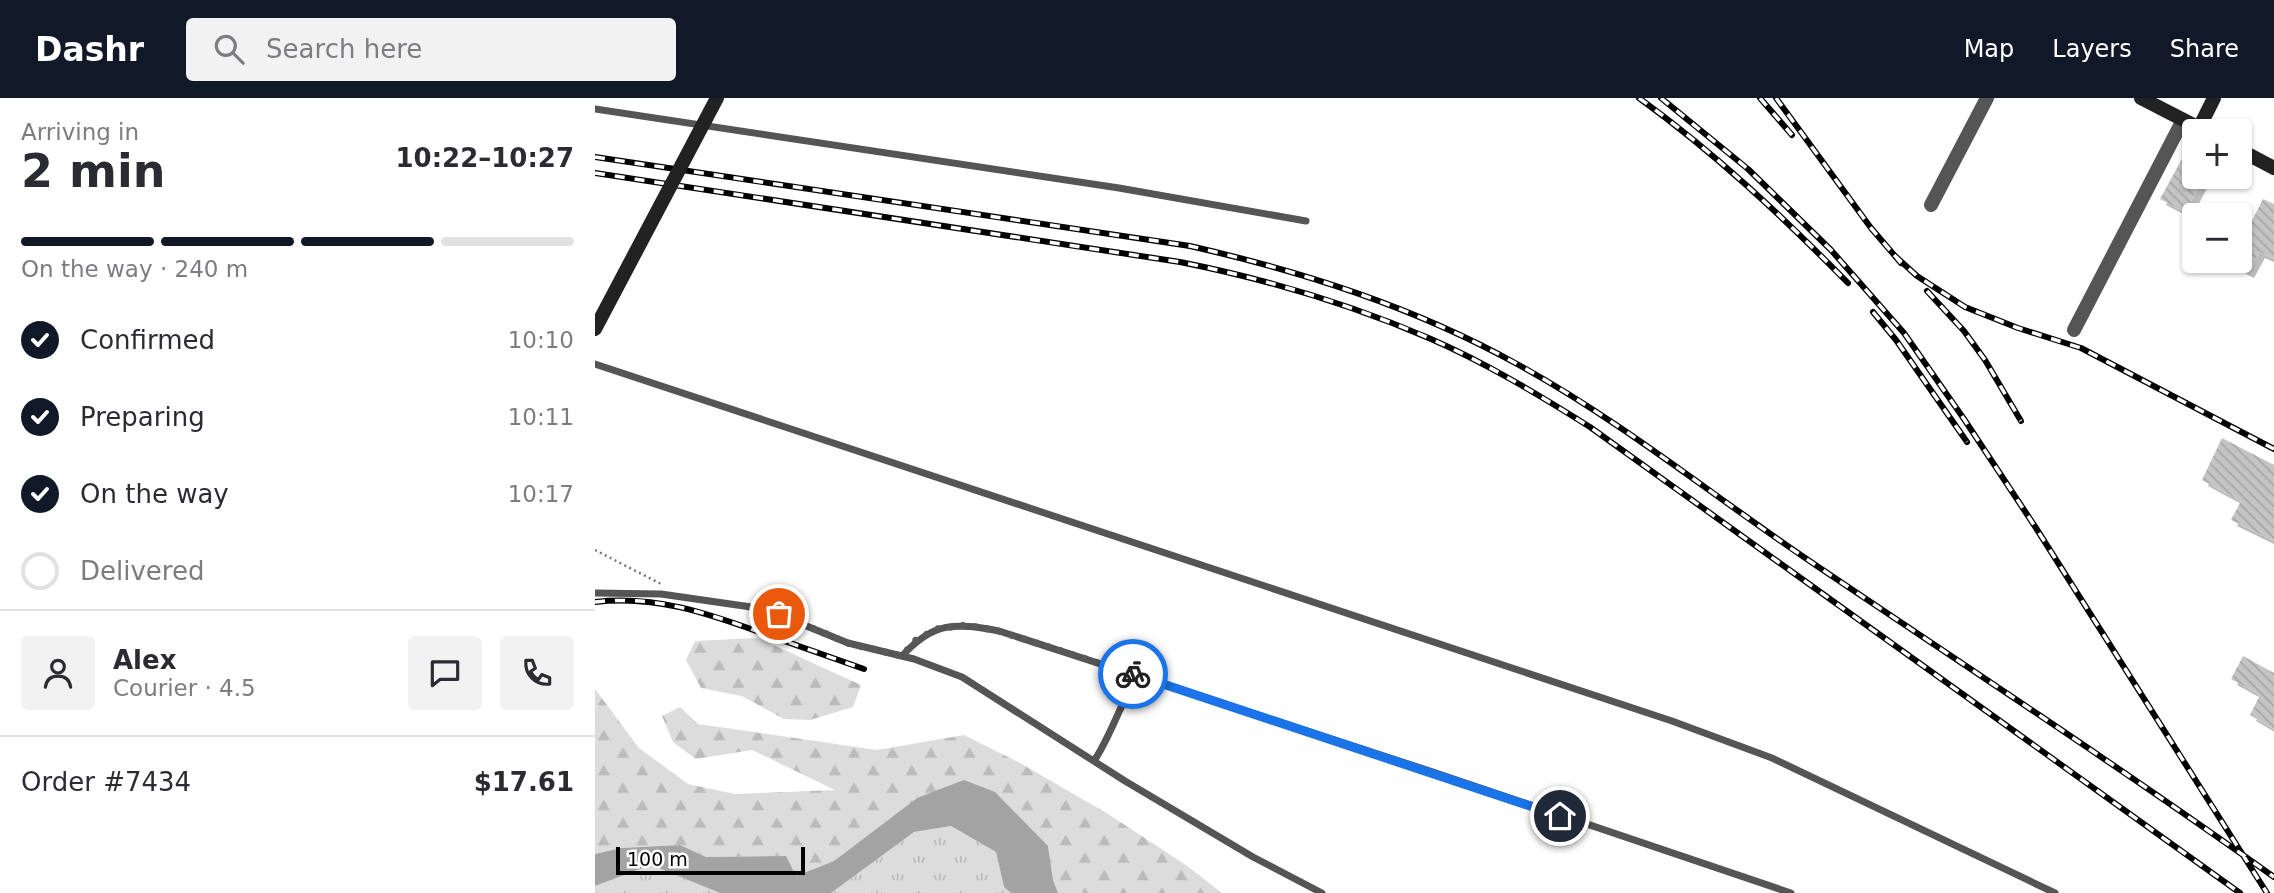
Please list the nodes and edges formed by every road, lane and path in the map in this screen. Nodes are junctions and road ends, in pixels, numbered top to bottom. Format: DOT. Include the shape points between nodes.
graph roads {
  1 [pos="717,98"];
  2 [pos="1987,98"];
  3 [pos="2141,98"];
  4 [pos="2214,98"];
  5 [pos="595,109"];
  6 [pos="2182,119"];
  7 [pos="2206,119"];
  8 [pos="2182,122"];
  9 [pos="2252,156"];
  10 [pos="2274,168"];
  11 [pos="1931,205"];
  12 [pos="1306,221"];
  13 [pos="595,329"];
  14 [pos="2074,330"];
  15 [pos="595,364"];
  16 [pos="595,550"];
  17 [pos="663,585"];
  18 [pos="595,593"];
  19 [pos="902,656"];
  20 [pos="1138,676"];
  21 [pos="1094,761"];
  22 [pos="1775,891"];
  23 [pos="1322,893"];
  24 [pos="1791,893"];
  25 [pos="2055,893"];
  1 -- 13 [label="main road, bridge"];
  2 -- 11 [label="street"];
  3 -- 6 [label="main road"];
  4 -- 7 [label="main road"];
  5 -- 12 [label="lane"];
  8 -- 14 [label="street"];
  9 -- 10 [label="main road"];
  15 -- 25 [label="lane" via="1672,721 1772,758"];
  16 -- 17 [label="path"];
  18 -- 19 [label="lane" via="661,594 765,609 848,643"];
  19 -- 20 [label="lane" via="916,640 937,629 966,625 999,631"];
  19 -- 21 [label="lane" via="962,677"];
  20 -- 21 [label="lane"];
  20 -- 22 [label="lane"];
  21 -- 23 [label="lane"];
  22 -- 24 [label="lane"];
}
